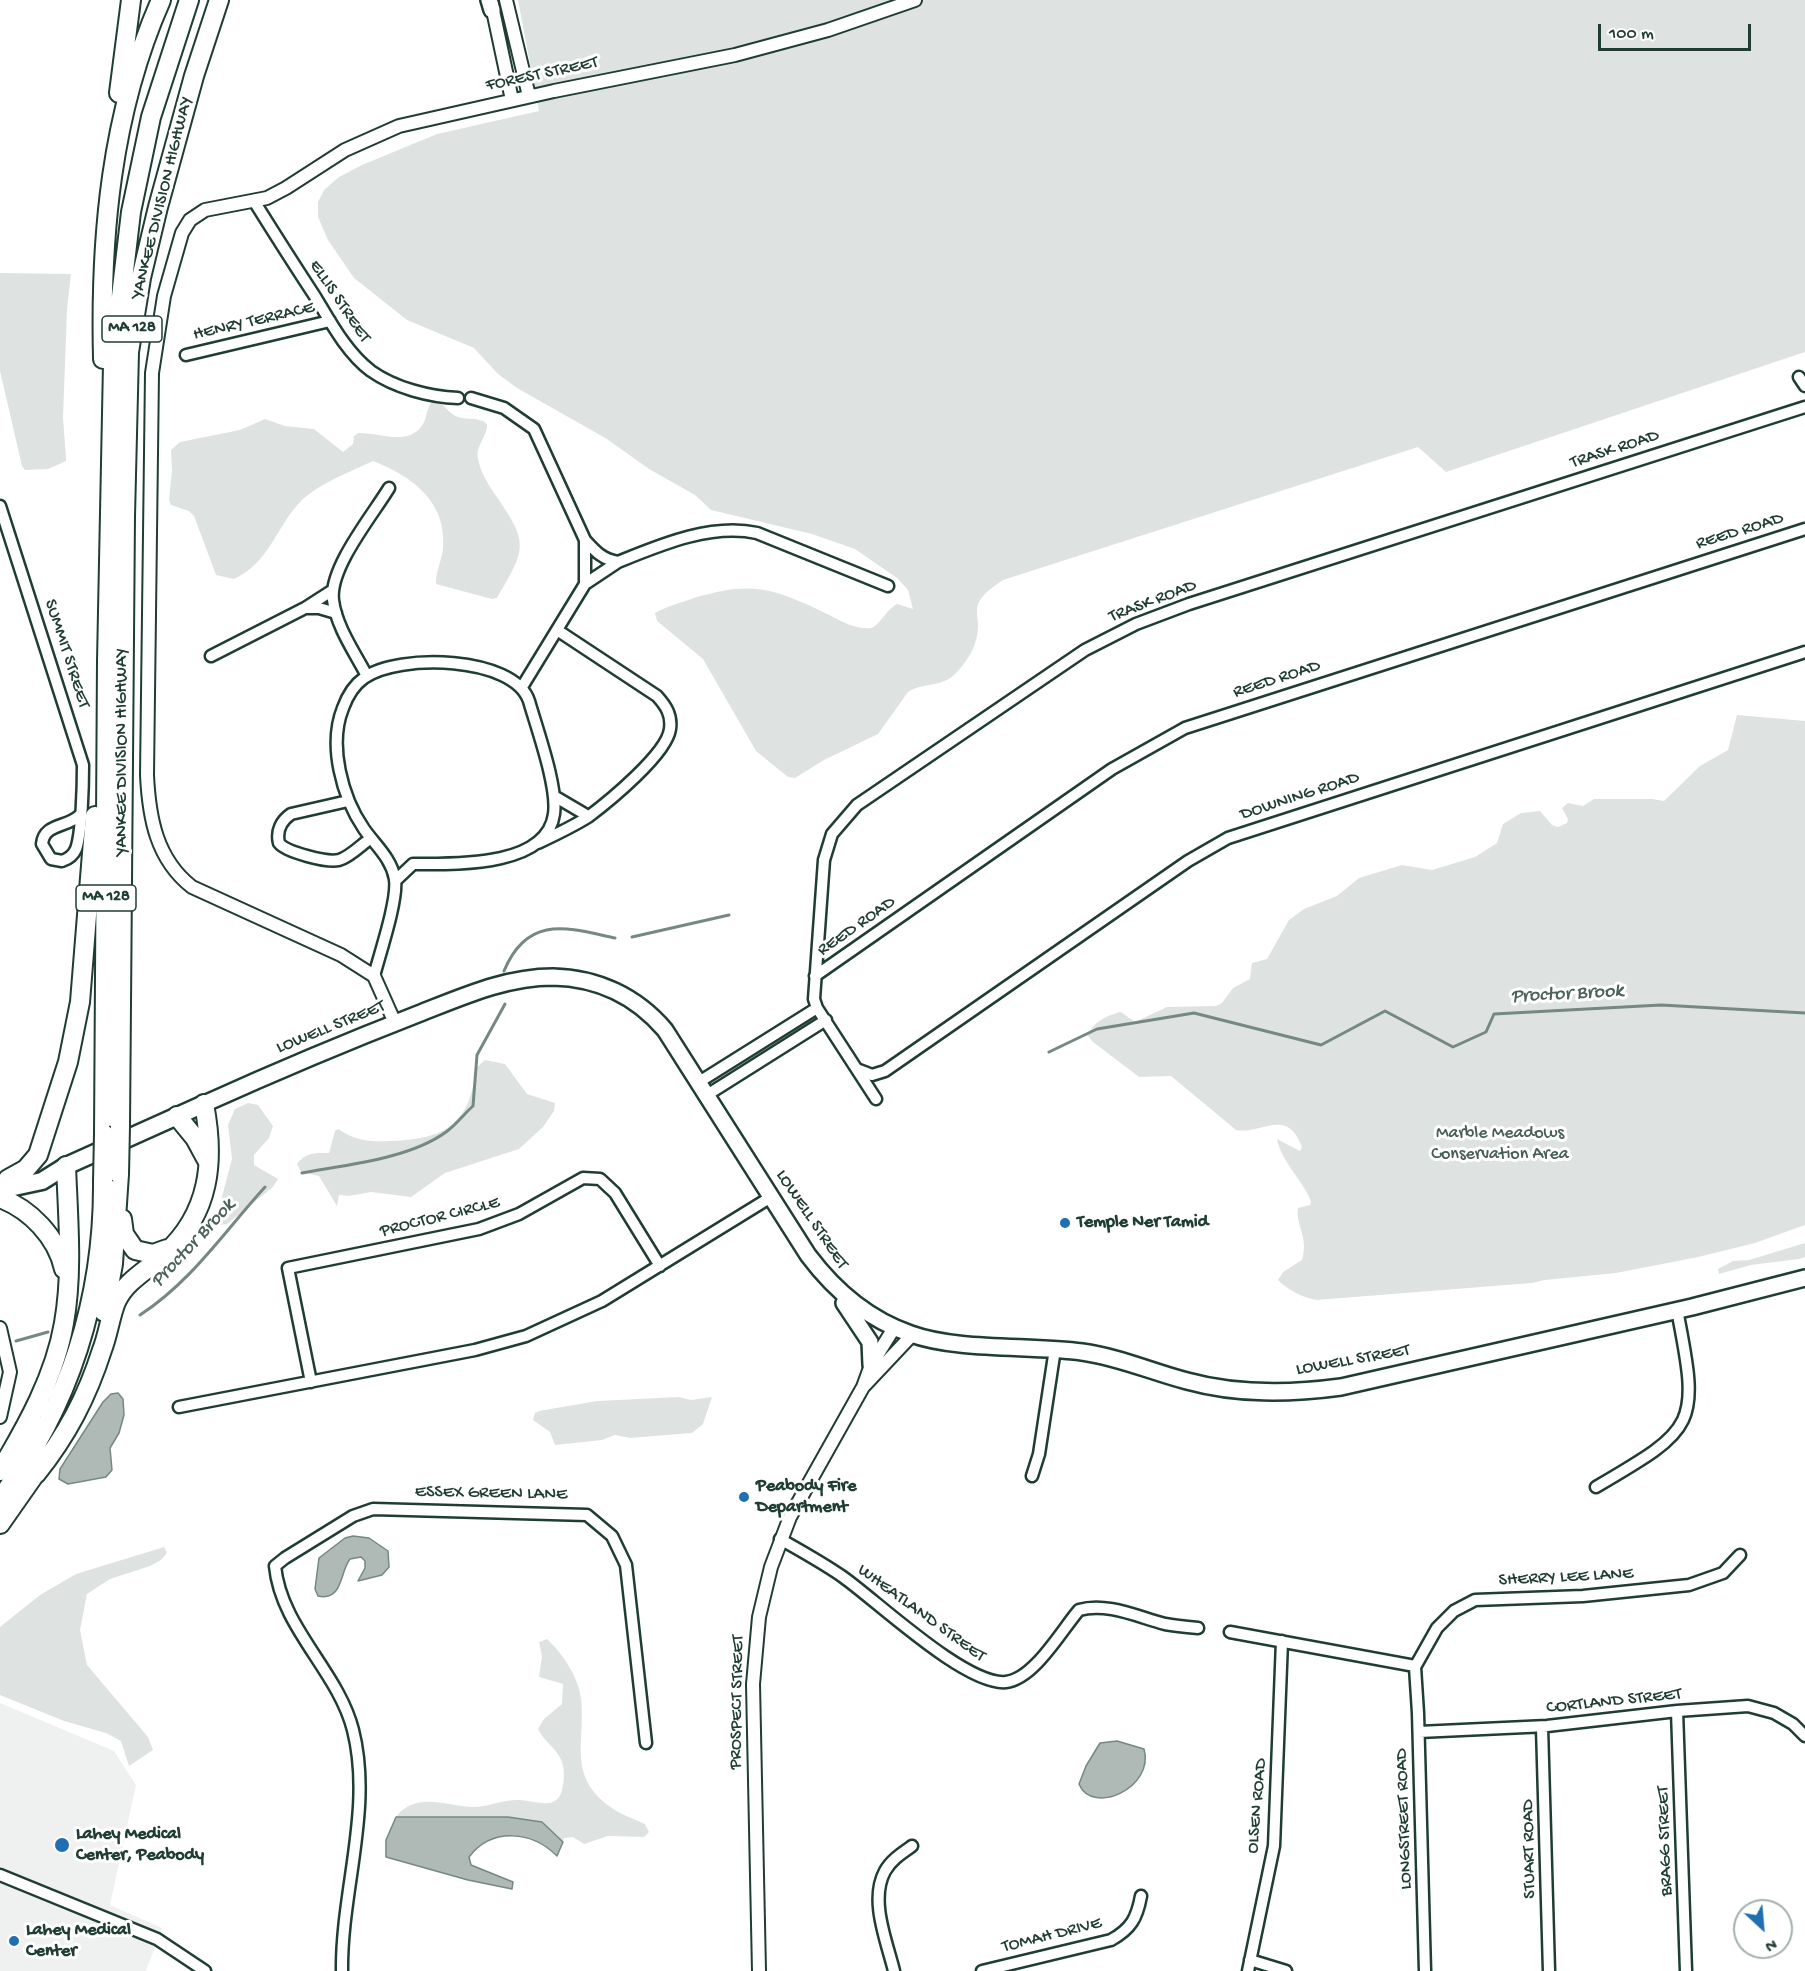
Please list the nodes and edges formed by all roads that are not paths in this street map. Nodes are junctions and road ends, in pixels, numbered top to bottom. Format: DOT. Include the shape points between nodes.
graph roads {
  1 [pos="131,0"];
  2 [pos="161,0"];
  3 [pos="189,0"];
  4 [pos="219,0"];
  5 [pos="506,0"];
  6 [pos="915,0"];
  7 [pos="491,3"];
  8 [pos="529,96"];
  9 [pos="512,100"];
  10 [pos="116,149"];
  11 [pos="254,201"];
  12 [pos="190,219"];
  13 [pos="330,321"];
  14 [pos="186,356"];
  15 [pos="458,398"];
  16 [pos="471,398"];
  17 [pos="1805,407"];
  18 [pos="389,488"];
  19 [pos="109,498"];
  20 [pos="0,506"];
  21 [pos="1805,529"];
  22 [pos="585,540"];
  23 [pos="618,562"];
  24 [pos="585,584"];
  25 [pos="888,586"];
  26 [pos="333,590"];
  27 [pos="305,608"];
  28 [pos="336,613"];
  29 [pos="557,630"];
  30 [pos="1805,652"];
  31 [pos="211,656"];
  32 [pos="107,662"];
  33 [pos="367,676"];
  34 [pos="522,687"];
  35 [pos="554,796"];
  36 [pos="348,801"];
  37 [pos="80,815"];
  38 [pos="588,816"];
  39 [pos="371,838"];
  40 [pos="530,846"];
  41 [pos="385,855"];
  42 [pos="413,864"];
  43 [pos="395,881"];
  44 [pos="375,976"];
  45 [pos="815,976"];
  46 [pos="817,1008"];
  47 [pos="826,1020"];
  48 [pos="395,1023"];
  49 [pos="859,1070"];
  50 [pos="703,1089"];
  51 [pos="876,1099"];
  52 [pos="204,1104"];
  53 [pos="177,1116"];
  54 [pos="112,1130"];
  55 [pos="208,1162"];
  56 [pos="66,1166"];
  57 [pos="111,1177"];
  58 [pos="3,1183"];
  59 [pos="0,1197"];
  60 [pos="771,1197"];
  61 [pos="172,1247"];
  62 [pos="660,1266"];
  63 [pos="1805,1278"];
  64 [pos="68,1285"];
  65 [pos="835,1288"];
  66 [pos="1677,1310"];
  67 [pos="0,1328"];
  68 [pos="894,1328"];
  69 [pos="912,1335"];
  70 [pos="1055,1349"];
  71 [pos="870,1365"];
  72 [pos="311,1382"];
  73 [pos="863,1387"];
  74 [pos="179,1407"];
  75 [pos="0,1417"];
  76 [pos="0,1471"];
  77 [pos="36,1474"];
  78 [pos="1032,1476"];
  79 [pos="1596,1487"];
  80 [pos="0,1499"];
  81 [pos="0,1524"];
  82 [pos="780,1539"];
  83 [pos="1740,1555"];
  84 [pos="1198,1628"];
  85 [pos="1230,1632"];
  86 [pos="1282,1641"];
  87 [pos="1415,1666"];
  88 [pos="1677,1711"];
  89 [pos="1542,1727"];
  90 [pos="1419,1732"];
  91 [pos="1805,1736"];
  92 [pos="646,1743"];
  93 [pos="912,1846"];
  94 [pos="0,1875"];
  95 [pos="1142,1896"];
  96 [pos="1249,1966"];
  97 [pos="205,1971"];
  98 [pos="342,1971"];
  99 [pos="759,1971"];
  100 [pos="894,1971"];
  101 [pos="982,1971"];
  102 [pos="1286,1971"];
  103 [pos="1425,1971"];
  104 [pos="1549,1971"];
  105 [pos="1686,1971"];
  1 -- 10 [label="highway"];
  2 -- 10 [label="highway" via="138,61"];
  3 -- 19 [label="highway, YANKEE DIVISION HIGHWAY / MA 128" via="152,117 131,212 114,355"];
  4 -- 54 [label="highway, YANKEE DIVISION HIGHWAY / MA 128" via="194,76 153,230 129,352"];
  5 -- 8 [label="street"];
  6 -- 8 [label="street, FOREST STREET" via="752,51"];
  7 -- 9 [label="street"];
  8 -- 9 [label="street, FOREST STREET"];
  9 -- 11 [label="street, FOREST STREET" via="384,131 345,150 286,188"];
  10 -- 19 [label="highway" via="106,227 103,332"];
  11 -- 12 [label="street, FOREST STREET" via="205,210"];
  11 -- 13 [label="street, ELLIS STREET"];
  12 -- 44 [label="street, YANKEE DIVISION HIGHWAY" via="182,233 164,296 152,373 147,775 150,812 160,846 175,871 192,887 341,955"];
  13 -- 14 [label="street, HENRY TERRACE"];
  13 -- 15 [label="street, ELLIS STREET" via="355,355 381,377 417,391"];
  16 -- 22 [label="street" via="504,408 534,429"];
  17 -- 45 [label="street, TRASK ROAD" via="1171,610 1085,650 847,814 832,834 824,860"];
  18 -- 26 [label="street" via="340,567"];
  19 -- 32 [label="highway, YANKEE DIVISION HIGHWAY / MA 128"];
  20 -- 37 [label="street, SUMMIT STREET" via="81,757"];
  21 -- 45 [label="street, REED ROAD" via="1185,728 1113,770"];
  22 -- 23 [label="street" via="603,558"];
  22 -- 24 [label="street"];
  23 -- 24 [label="street"];
  23 -- 25 [label="street" via="703,534 737,530 757,533"];
  24 -- 29 [label="street"];
  26 -- 27 [label="street"];
  26 -- 28 [label="street"];
  27 -- 28 [label="street"];
  27 -- 31 [label="street"];
  28 -- 33 [label="street"];
  29 -- 34 [label="street"];
  29 -- 38 [label="street" via="648,690 669,711 670,730 662,748"];
  30 -- 49 [label="street, DOWNING ROAD" via="1228,838 1188,861 885,1071 872,1075"];
  32 -- 54 [label="highway, YANKEE DIVISION HIGHWAY / MA 128"];
  32 -- 58 [label="highway" via="74,1037 38,1155 26,1169"];
  33 -- 34 [label="street" via="404,664 452,664 499,673"];
  33 -- 36 [label="street" via="348,697 338,729"];
  34 -- 35 [label="street"];
  35 -- 38 [label="street"];
  35 -- 40 [label="street" via="551,824"];
  36 -- 39 [label="street"];
  36 -- 39 [label="street" via="291,814 278,831 279,843 289,851 331,860 345,857"];
  37 -- 37 [label="street, SUMMIT STREET" via="75,851 67,859 51,859 43,850 45,833"];
  38 -- 40 [label="street"];
  39 -- 41 [label="street"];
  40 -- 42 [label="street" via="489,862"];
  41 -- 42 [label="street"];
  41 -- 43 [label="street"];
  42 -- 43 [label="street"];
  43 -- 44 [label="street"];
  44 -- 48 [label="street"];
  45 -- 46 [label="street, TRASK ROAD"];
  46 -- 47 [label="street"];
  46 -- 50 [label="street"];
  47 -- 49 [label="street"];
  47 -- 50 [label="street"];
  48 -- 50 [label="main road, LOWELL STREET" via="516,981 551,977 588,981 625,995 654,1017"];
  48 -- 52 [label="main road, LOWELL STREET"];
  49 -- 51 [label="street"];
  50 -- 60 [label="main road, LOWELL STREET"];
  52 -- 53 [label="main road, LOWELL STREET"];
  52 -- 55 [label="highway" via="211,1143"];
  53 -- 55 [label="highway"];
  53 -- 56 [label="main road, LOWELL STREET"];
  54 -- 57 [label="highway, YANKEE DIVISION HIGHWAY / MA 128, bridge"];
  55 -- 61 [label="highway" via="198,1208"];
  56 -- 58 [label="main road, LOWELL STREET"];
  56 -- 64 [label="highway"];
  57 -- 61 [label="highway" via="129,1243 143,1253 153,1254"];
  57 -- 77 [label="highway, YANKEE DIVISION HIGHWAY / MA 128" via="113,1264 98,1338 72,1409"];
  57 -- 80 [label="highway, YANKEE DIVISION HIGHWAY / MA 128" via="98,1269 79,1352 50,1420"];
  59 -- 64 [label="highway" via="29,1213 49,1235 61,1257"];
  60 -- 62 [label="street"];
  60 -- 65 [label="main road, LOWELL STREET" via="808,1255"];
  61 -- 77 [label="highway" via="122,1292 84,1400 68,1433"];
  62 -- 72 [label="street" via="586,1310 526,1336 476,1350"];
  62 -- 72 [label="street, PROCTOR CIRCLE" via="615,1193 608,1184 592,1177 575,1181 519,1214 479,1229 288,1268"];
  63 -- 66 [label="main road, LOWELL STREET"];
  64 -- 76 [label="highway" via="64,1325 51,1368"];
  65 -- 68 [label="main road, LOWELL STREET" via="856,1306"];
  65 -- 71 [label="main road" via="866,1333"];
  66 -- 70 [label="main road, LOWELL STREET" via="1366,1382 1294,1393 1228,1390 1101,1355"];
  66 -- 79 [label="street" via="1691,1386 1682,1425 1658,1450"];
  67 -- 75 [label="street" via="10,1372"];
  68 -- 69 [label="main road, LOWELL STREET"];
  68 -- 71 [label="street, PROSPECT STREET"];
  69 -- 70 [label="main road, LOWELL STREET" via="951,1342"];
  69 -- 73 [label="street, PROSPECT STREET"];
  70 -- 78 [label="street"];
  71 -- 73 [label="street, PROSPECT STREET"];
  72 -- 74 [label="street"];
  73 -- 82 [label="street, PROSPECT STREET"];
  77 -- 81 [label="highway, YANKEE DIVISION HIGHWAY / MA 128"];
  82 -- 84 [label="street, WHEATLAND STREET" via="842,1576 916,1635 982,1678 1007,1682 1033,1671 1079,1610 1090,1607"];
  82 -- 99 [label="street, PROSPECT STREET" via="764,1592 754,1660"];
  83 -- 87 [label="street, SHERRY LEE LANE" via="1723,1573 1689,1585 1583,1596 1475,1600 1444,1618"];
  85 -- 86 [label="street"];
  86 -- 87 [label="street"];
  86 -- 96 [label="street, OLSEN ROAD" via="1274,1846"];
  87 -- 90 [label="street, LONGSTREET ROAD"];
  88 -- 89 [label="street, CORTLAND STREET"];
  88 -- 91 [label="street, CORTLAND STREET" via="1748,1706 1774,1713"];
  88 -- 105 [label="street, BRAGG STREET"];
  89 -- 90 [label="street, CORTLAND STREET"];
  89 -- 104 [label="street, STUART ROAD"];
  90 -- 103 [label="street, LONGSTREET ROAD"];
  92 -- 98 [label="street, ESSEX GREEN LANE" via="626,1565 612,1536 587,1515 373,1509 353,1516 275,1566 283,1601 344,1706 353,1731 357,1826 342,1926"];
  93 -- 100 [label="street" via="885,1871 879,1893"];
  94 -- 97 [label="street" via="157,1939"];
  95 -- 101 [label="street, TOMAH DRIVE" via="1129,1929 1111,1940"];
  96 -- 102 [label="street"];
}
